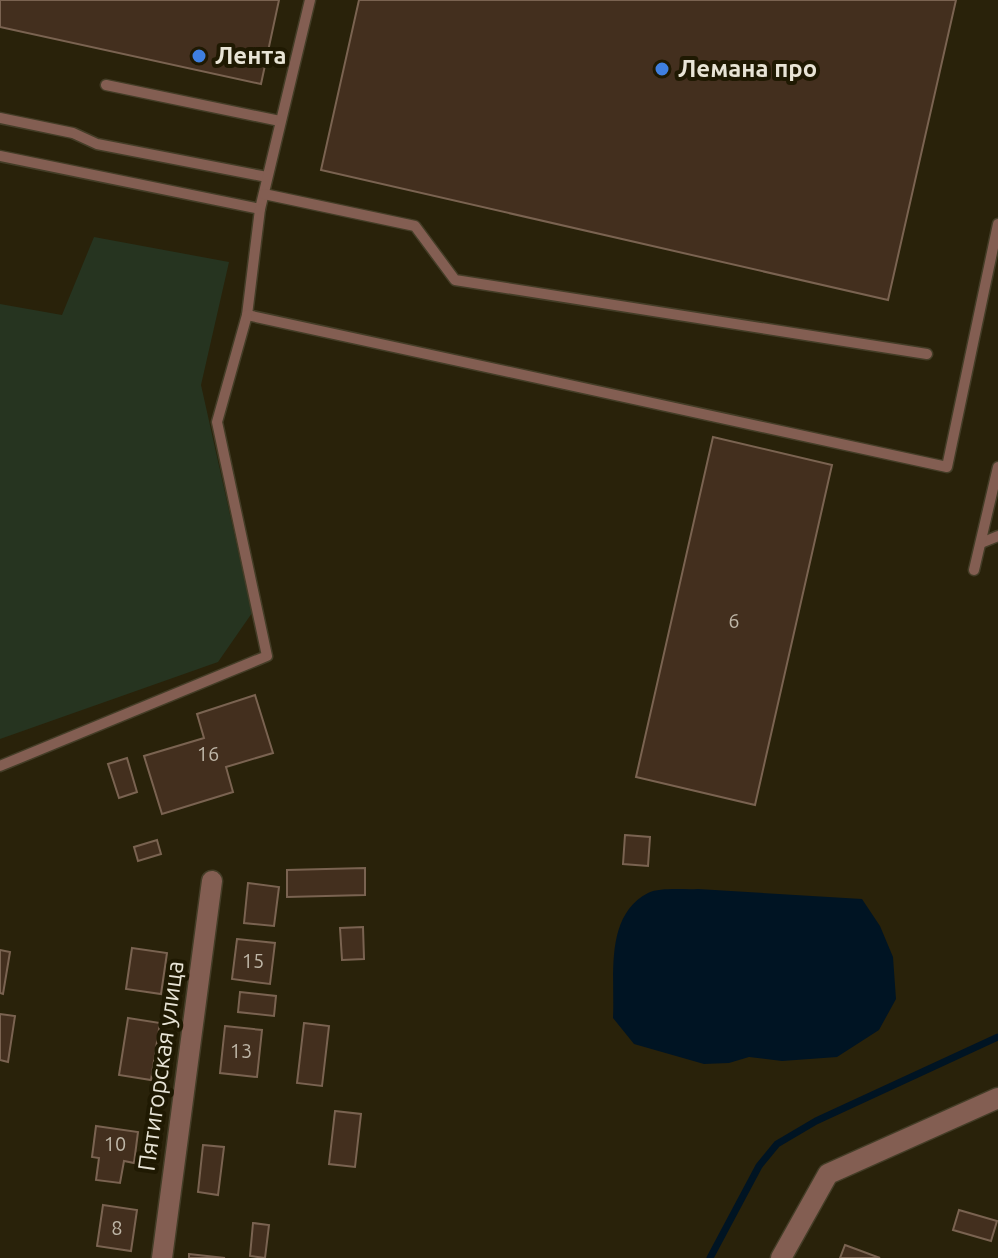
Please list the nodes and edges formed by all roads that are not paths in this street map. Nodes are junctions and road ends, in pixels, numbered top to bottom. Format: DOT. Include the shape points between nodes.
graph roads {
  1 [pos="310,0"];
  2 [pos="106,85"];
  3 [pos="0,118"];
  4 [pos="280,121"];
  5 [pos="0,156"];
  6 [pos="267,177"];
  7 [pos="264,194"];
  8 [pos="260,209"];
  9 [pos="998,224"];
  10 [pos="247,315"];
  11 [pos="927,354"];
  12 [pos="998,467"];
  13 [pos="998,536"];
  14 [pos="981,543"];
  15 [pos="974,570"];
  16 [pos="0,766"];
  17 [pos="212,881"];
  18 [pos="998,1098"];
  19 [pos="162,1258"];
  20 [pos="781,1258"];
  1 -- 4 [label="lane"];
  2 -- 4 [label="lane"];
  3 -- 6 [label="lane" via="73,133 97,144"];
  4 -- 6 [label="lane"];
  5 -- 8 [label="lane"];
  6 -- 7 [label="lane"];
  7 -- 8 [label="lane"];
  7 -- 11 [label="lane" via="415,226 455,280"];
  8 -- 10 [label="lane"];
  9 -- 10 [label="lane" via="947,467"];
  10 -- 16 [label="lane" via="217,422 267,656"];
  12 -- 14 [label="lane"];
  13 -- 14 [label="lane"];
  14 -- 15 [label="lane"];
  17 -- 19 [label="street, Пятигорская улица"];
  18 -- 20 [label="street" via="828,1174"];
}
